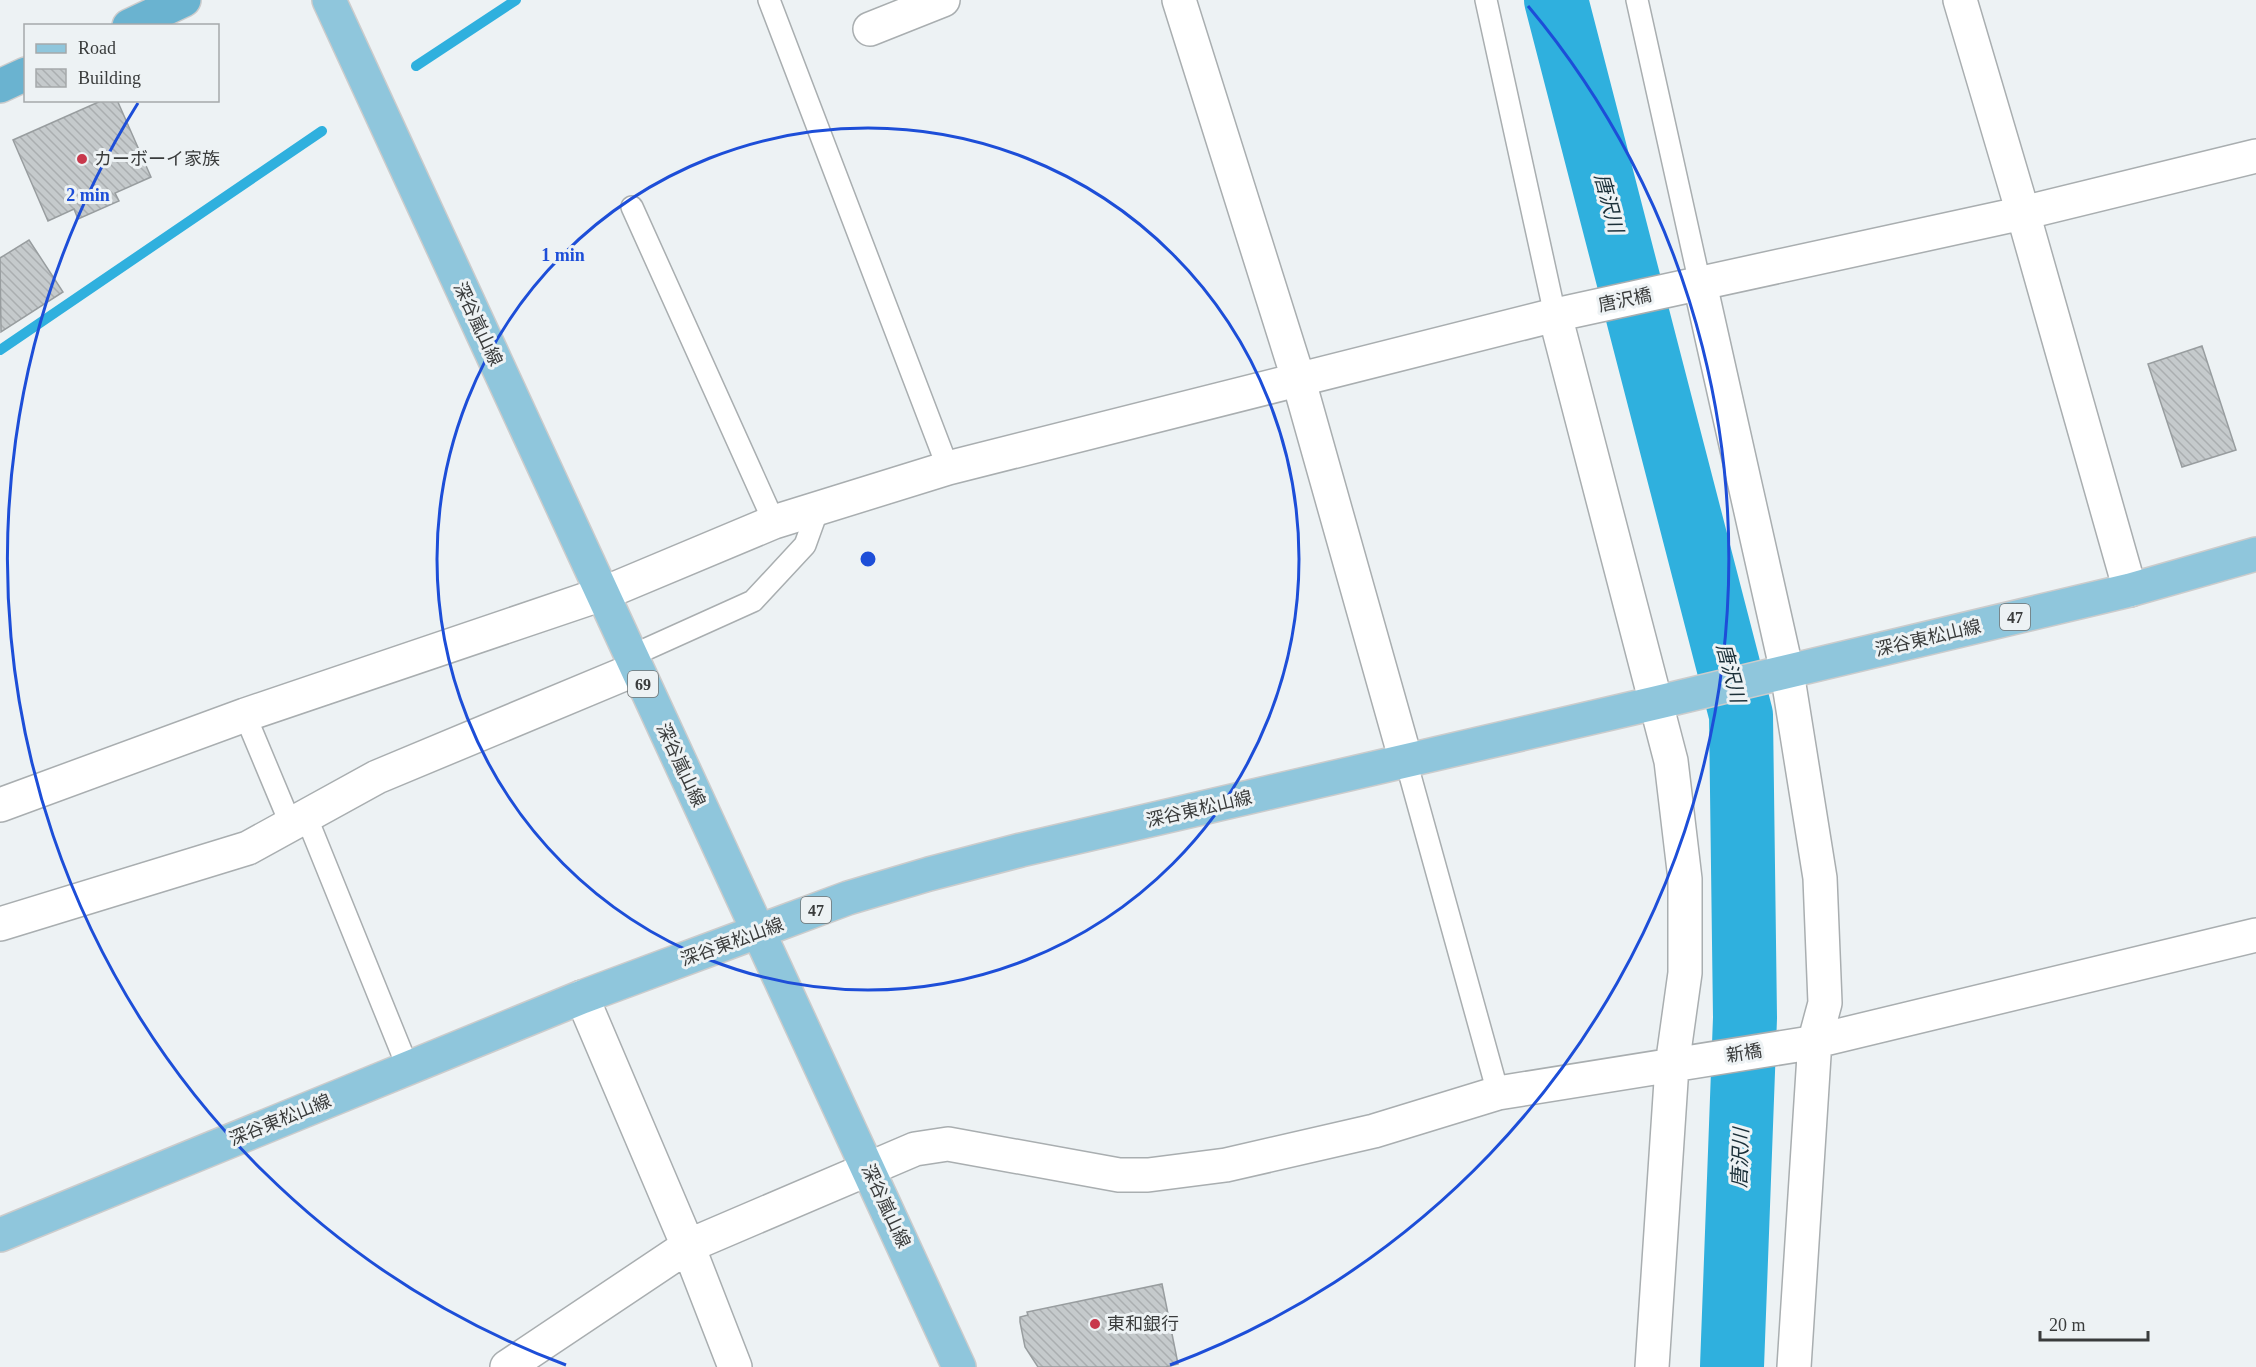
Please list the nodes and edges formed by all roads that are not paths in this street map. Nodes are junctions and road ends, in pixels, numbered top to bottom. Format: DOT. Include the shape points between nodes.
graph roads {
  1 [pos="184,0"];
  2 [pos="329,0"];
  3 [pos="769,0"];
  4 [pos="943,0"];
  5 [pos="1179,0"];
  6 [pos="1486,0"];
  7 [pos="1637,0"];
  8 [pos="1960,0"];
  9 [pos="133,24"];
  10 [pos="870,29"];
  11 [pos="24,75"];
  12 [pos="0,86"];
  13 [pos="2256,156"];
  14 [pos="632,207"];
  15 [pos="2023,213"];
  16 [pos="1691,286"];
  17 [pos="1561,313"];
  18 [pos="1298,378"];
  19 [pos="948,468"];
  20 [pos="818,509"];
  21 [pos="774,522"];
  22 [pos="2256,554"];
  23 [pos="2130,590"];
  24 [pos="602,594"];
  25 [pos="633,662"];
  26 [pos="1780,673"];
  27 [pos="1662,701"];
  28 [pos="245,715"];
  29 [pos="1406,761"];
  30 [pos="0,805"];
  31 [pos="298,821"];
  32 [pos="0,924"];
  33 [pos="759,932"];
  34 [pos="2256,934"];
  35 [pos="582,997"];
  36 [pos="1810,1042"];
  37 [pos="1678,1065"];
  38 [pos="408,1068"];
  39 [pos="1498,1093"];
  40 [pos="868,1168"];
  41 [pos="0,1234"];
  42 [pos="688,1246"];
  43 [pos="507,1367"];
  44 [pos="735,1367"];
  45 [pos="959,1367"];
  46 [pos="1652,1367"];
  47 [pos="1794,1367"];
  1 -- 9 [label="highway"];
  2 -- 24 [label="main road, 深谷嵐山線 / 69"];
  3 -- 19 [label="lane"];
  4 -- 10 [label="street"];
  5 -- 18 [label="street"];
  6 -- 17 [label="lane"];
  7 -- 16 [label="lane"];
  8 -- 15 [label="street"];
  11 -- 12 [label="highway"];
  13 -- 15 [label="street, 唐沢橋"];
  14 -- 21 [label="lane"];
  15 -- 16 [label="street, 唐沢橋"];
  15 -- 23 [label="street"];
  16 -- 17 [label="street, 唐沢橋"];
  16 -- 26 [label="street"];
  17 -- 18 [label="street, 唐沢橋"];
  17 -- 27 [label="street"];
  18 -- 19 [label="street, 唐沢橋"];
  18 -- 29 [label="street"];
  19 -- 20 [label="street, 唐沢橋"];
  20 -- 21 [label="street, 唐沢橋"];
  20 -- 25 [label="lane" via="805,545 753,601"];
  21 -- 24 [label="street, 唐沢橋"];
  22 -- 23 [label="main road, 深谷東松山線 / 47"];
  23 -- 26 [label="main road, 深谷東松山線 / 47"];
  24 -- 25 [label="main road, 深谷嵐山線 / 69"];
  24 -- 28 [label="street, 唐沢橋"];
  25 -- 31 [label="street" via="377,777"];
  25 -- 33 [label="main road, 深谷嵐山線 / 69"];
  26 -- 27 [label="main road, 47"];
  26 -- 36 [label="street" via="1820,878 1825,1003"];
  27 -- 29 [label="main road, 深谷東松山線 / 47"];
  27 -- 37 [label="street" via="1685,879 1685,973"];
  28 -- 30 [label="street, 唐沢橋"];
  28 -- 31 [label="lane"];
  29 -- 33 [label="main road, 深谷東松山線 / 47" via="929,874 848,898"];
  29 -- 39 [label="lane"];
  31 -- 32 [label="street" via="248,848"];
  31 -- 38 [label="lane"];
  33 -- 35 [label="main road, 深谷東松山線 / 47"];
  33 -- 40 [label="main road, 深谷嵐山線 / 69"];
  34 -- 36 [label="street, 新橋"];
  35 -- 38 [label="main road, 深谷東松山線 / 47"];
  35 -- 42 [label="street"];
  36 -- 37 [label="street, 新橋"];
  36 -- 47 [label="street"];
  37 -- 39 [label="street, 新橋"];
  37 -- 46 [label="street"];
  38 -- 41 [label="main road, 深谷東松山線 / 47"];
  39 -- 40 [label="street, 新橋" via="1374,1131 1276,1155 1174,1172 1119,1175 948,1144 915,1149"];
  40 -- 42 [label="street, 新橋"];
  40 -- 45 [label="main road, 深谷嵐山線 / 69"];
  42 -- 43 [label="street, 新橋"];
  42 -- 44 [label="street"];
}
